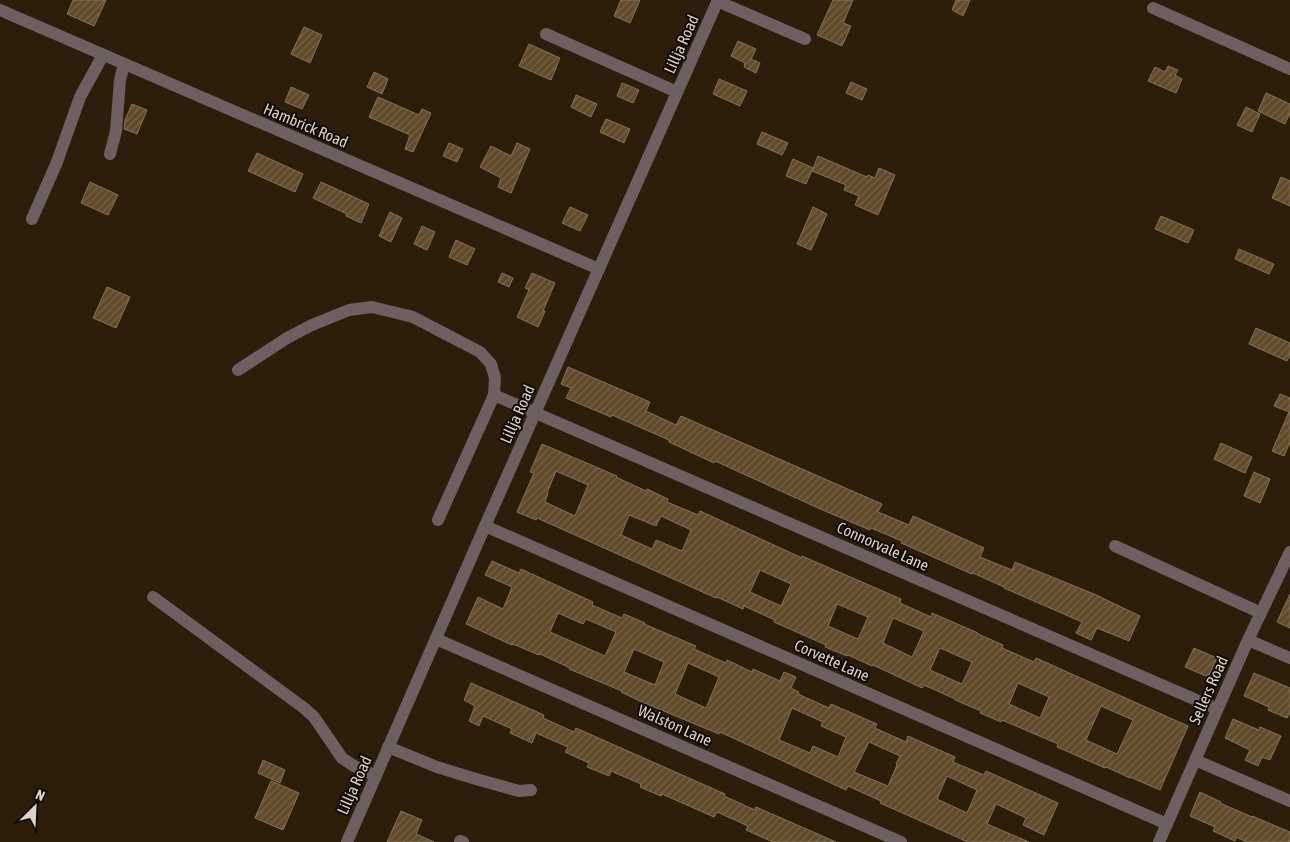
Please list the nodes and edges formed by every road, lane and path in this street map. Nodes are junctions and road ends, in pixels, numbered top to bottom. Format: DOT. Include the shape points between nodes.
graph roads {
  1 [pos="717,0"];
  2 [pos="1153,8"];
  3 [pos="0,10"];
  4 [pos="546,34"];
  5 [pos="805,39"];
  6 [pos="104,55"];
  7 [pos="124,64"];
  8 [pos="1290,69"];
  9 [pos="677,92"];
  10 [pos="110,154"];
  11 [pos="32,219"];
  12 [pos="599,269"];
  13 [pos="238,370"];
  14 [pos="494,394"];
  15 [pos="536,413"];
  16 [pos="438,520"];
  17 [pos="485,526"];
  18 [pos="1115,546"];
  19 [pos="1290,552"];
  20 [pos="153,597"];
  21 [pos="1261,613"];
  22 [pos="436,639"];
  23 [pos="1248,640"];
  24 [pos="1290,658"];
  25 [pos="1217,709"];
  26 [pos="388,747"];
  27 [pos="1195,760"];
  28 [pos="376,776"];
  29 [pos="531,790"];
  30 [pos="1290,801"];
  31 [pos="1167,824"];
  32 [pos="347,842"];
  33 [pos="901,842"];
  34 [pos="1159,842"];
  1 -- 5 [label="street"];
  1 -- 9 [label="street, Lillja Road"];
  2 -- 8 [label="street"];
  3 -- 6 [label="street, Hambrick Road"];
  4 -- 9 [label="street"];
  6 -- 7 [label="street, Hambrick Road"];
  6 -- 11 [label="street" via="80,97"];
  7 -- 10 [label="street"];
  7 -- 12 [label="street, Hambrick Road"];
  9 -- 12 [label="street, Lillja Road"];
  12 -- 15 [label="street, Lillja Road"];
  13 -- 14 [label="street" via="312,325 349,310 372,307 414,316 480,352 491,364 495,378"];
  14 -- 15 [label="street, Connorvale Lane"];
  14 -- 16 [label="street"];
  15 -- 17 [label="street, Lillja Road"];
  15 -- 25 [label="street, Connorvale Lane"];
  17 -- 22 [label="street, Lillja Road"];
  17 -- 31 [label="street, Corvette Lane"];
  18 -- 21 [label="street"];
  19 -- 21 [label="street, Sellers Road"];
  20 -- 28 [label="street" via="304,708 314,717 342,758"];
  21 -- 23 [label="street, Sellers Road"];
  22 -- 26 [label="street, Lillja Road"];
  22 -- 33 [label="street, Walston Lane"];
  23 -- 24 [label="street"];
  23 -- 25 [label="street, Sellers Road"];
  25 -- 27 [label="street, Sellers Road"];
  26 -- 28 [label="street, Lillja Road"];
  26 -- 29 [label="street" via="476,779 519,791"];
  27 -- 30 [label="street"];
  27 -- 31 [label="street, Sellers Road"];
  28 -- 32 [label="street, Lillja Road"];
  31 -- 34 [label="street, Sellers Road"];
}
